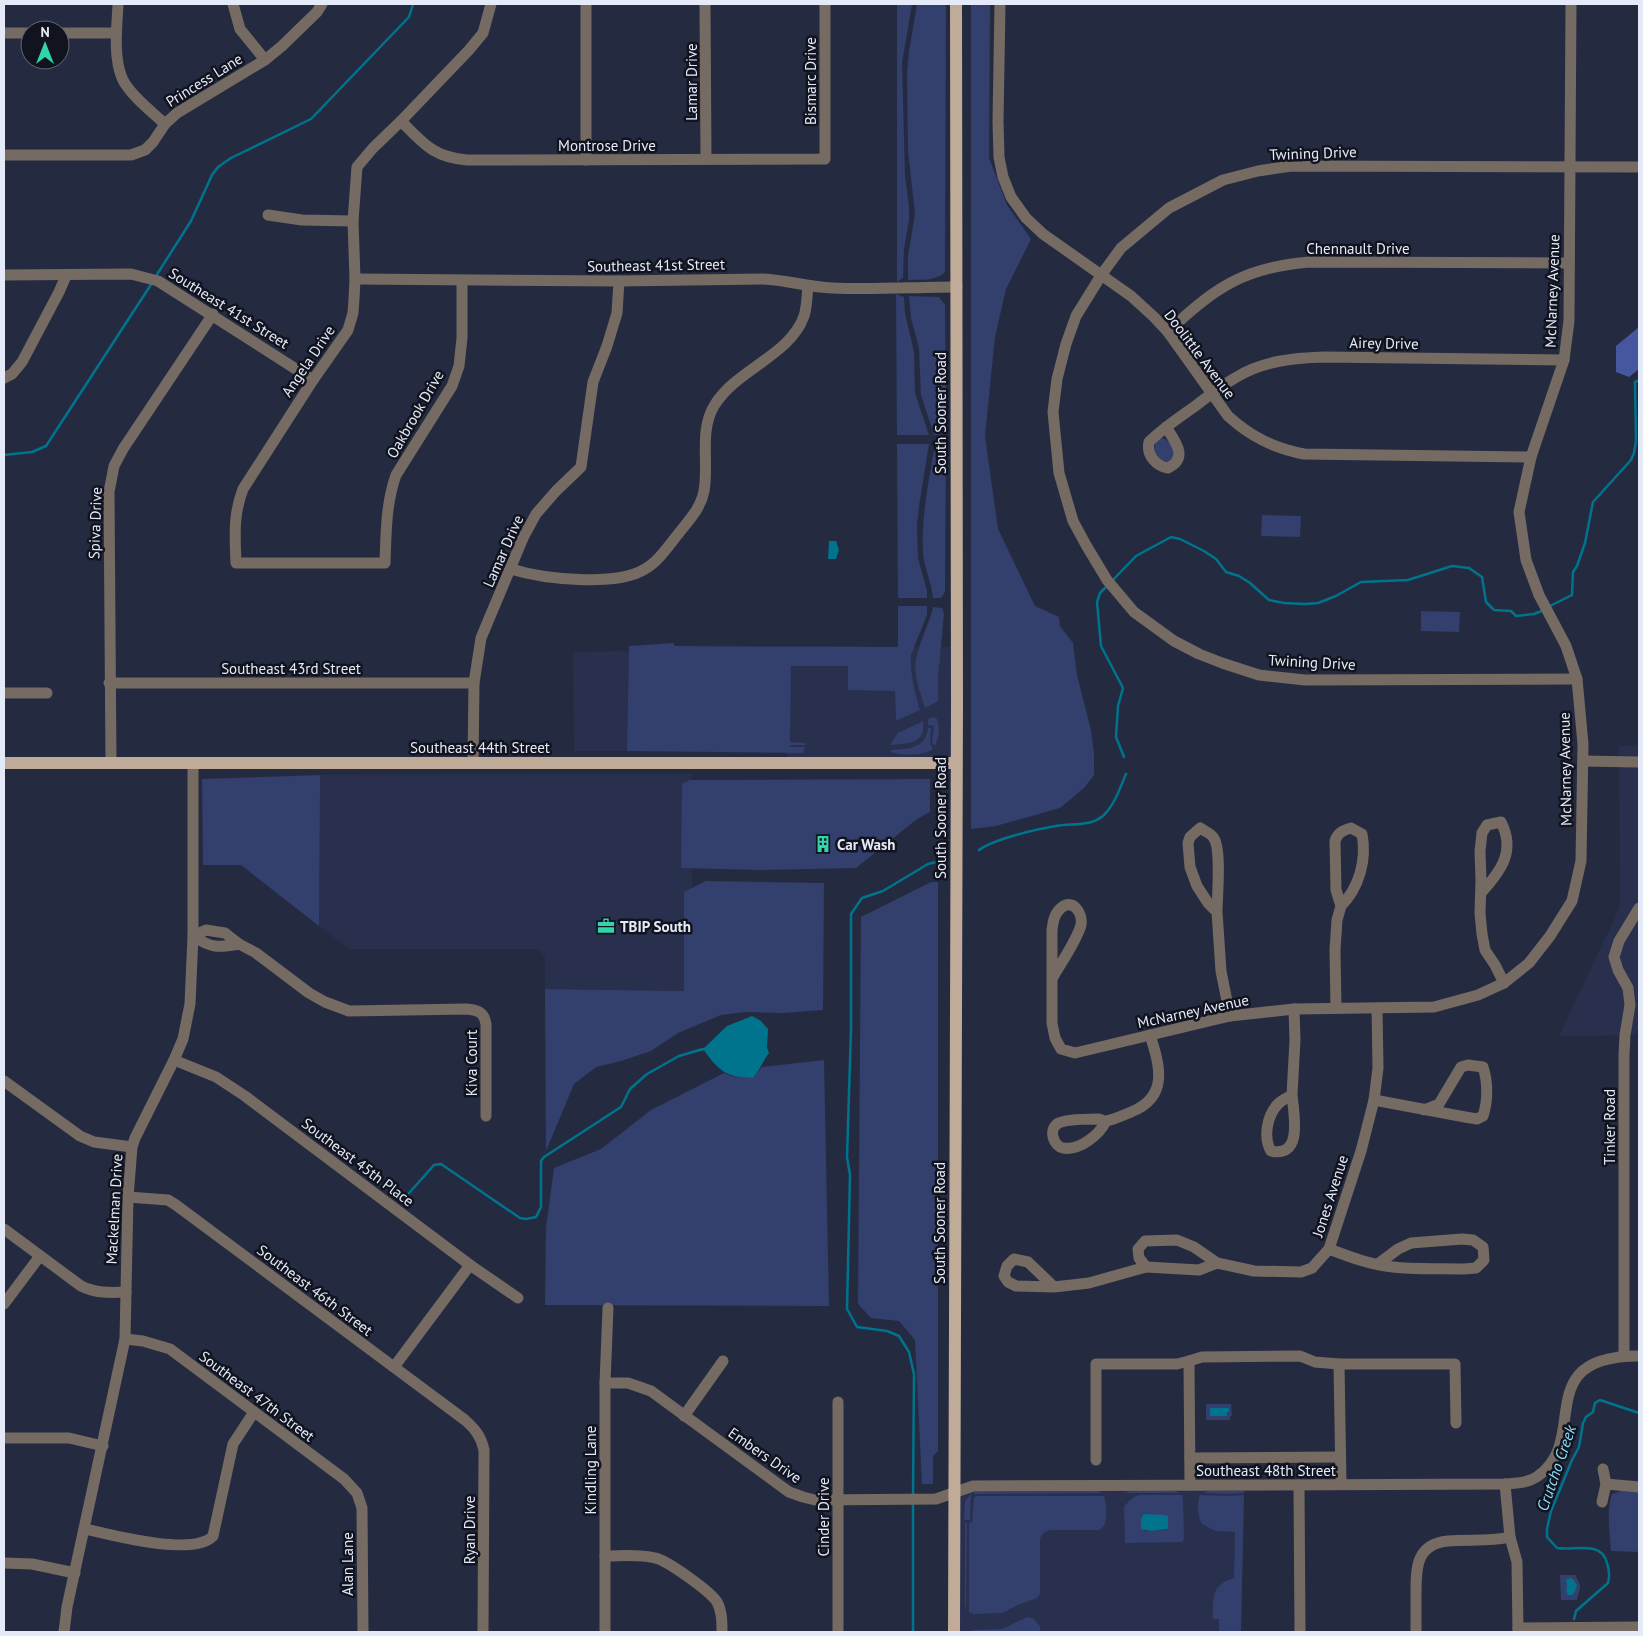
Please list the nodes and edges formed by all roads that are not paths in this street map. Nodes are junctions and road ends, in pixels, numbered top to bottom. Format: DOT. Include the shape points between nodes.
graph roads {
  1 [pos="118,4"];
  2 [pos="233,4"];
  3 [pos="322,4"];
  4 [pos="491,4"];
  5 [pos="586,4"];
  6 [pos="705,4"];
  7 [pos="825,4"];
  8 [pos="956,4"];
  9 [pos="1000,4"];
  10 [pos="1571,4"];
  11 [pos="20,33"];
  12 [pos="70,33"];
  13 [pos="116,33"];
  14 [pos="4,34"];
  15 [pos="265,60"];
  16 [pos="401,121"];
  17 [pos="165,124"];
  18 [pos="4,155"];
  19 [pos="825,159"];
  20 [pos="586,160"];
  21 [pos="706,160"];
  22 [pos="1569,167"];
  23 [pos="1639,167"];
  24 [pos="268,215"];
  25 [pos="353,221"];
  26 [pos="1568,263"];
  27 [pos="1102,274"];
  28 [pos="4,276"];
  29 [pos="66,276"];
  30 [pos="355,279"];
  31 [pos="462,280"];
  32 [pos="619,281"];
  33 [pos="808,286"];
  34 [pos="957,287"];
  35 [pos="213,314"];
  36 [pos="1168,332"];
  37 [pos="1564,360"];
  38 [pos="4,378"];
  39 [pos="313,380"];
  40 [pos="1212,394"];
  41 [pos="1166,427"];
  42 [pos="1531,457"];
  43 [pos="385,563"];
  44 [pos="511,569"];
  45 [pos="1577,679"];
  46 [pos="474,682"];
  47 [pos="109,683"];
  48 [pos="4,693"];
  49 [pos="47,693"];
  50 [pos="1583,761"];
  51 [pos="1639,762"];
  52 [pos="4,763"];
  53 [pos="111,763"];
  54 [pos="193,763"];
  55 [pos="473,763"];
  56 [pos="956,763"];
  57 [pos="1481,893"];
  58 [pos="1341,906"];
  59 [pos="1639,908"];
  60 [pos="1217,912"];
  61 [pos="218,932"];
  62 [pos="193,936"];
  63 [pos="239,944"];
  64 [pos="217,947"];
  65 [pos="1053,977"];
  66 [pos="1504,983"];
  67 [pos="1336,1008"];
  68 [pos="1377,1008"];
  69 [pos="1294,1010"];
  70 [pos="1230,1016"];
  71 [pos="1150,1035"];
  72 [pos="174,1060"];
  73 [pos="4,1081"];
  74 [pos="1292,1095"];
  75 [pos="1374,1100"];
  76 [pos="1424,1110"];
  77 [pos="486,1116"];
  78 [pos="1106,1120"];
  79 [pos="132,1147"];
  80 [pos="128,1197"];
  81 [pos="4,1229"];
  82 [pos="1329,1249"];
  83 [pos="40,1256"];
  84 [pos="1217,1263"];
  85 [pos="1378,1264"];
  86 [pos="470,1265"];
  87 [pos="1146,1267"];
  88 [pos="1054,1287"];
  89 [pos="126,1292"];
  90 [pos="518,1298"];
  91 [pos="4,1304"];
  92 [pos="608,1308"];
  93 [pos="125,1339"];
  94 [pos="1624,1356"];
  95 [pos="1639,1356"];
  96 [pos="1189,1360"];
  97 [pos="723,1361"];
  98 [pos="1339,1364"];
  99 [pos="394,1368"];
  100 [pos="605,1383"];
  101 [pos="838,1402"];
  102 [pos="254,1412"];
  103 [pos="684,1416"];
  104 [pos="1456,1423"];
  105 [pos="476,1430"];
  106 [pos="4,1438"];
  107 [pos="103,1446"];
  108 [pos="1340,1457"];
  109 [pos="1190,1458"];
  110 [pos="1096,1460"];
  111 [pos="1603,1469"];
  112 [pos="1341,1484"];
  113 [pos="1505,1484"];
  114 [pos="1606,1484"];
  115 [pos="1190,1485"];
  116 [pos="1299,1485"];
  117 [pos="1639,1487"];
  118 [pos="954,1493"];
  119 [pos="359,1496"];
  120 [pos="838,1500"];
  121 [pos="1602,1502"];
  122 [pos="85,1529"];
  123 [pos="1510,1538"];
  124 [pos="606,1556"];
  125 [pos="4,1564"];
  126 [pos="75,1573"];
  127 [pos="1639,1627"];
  128 [pos="1518,1630"];
  129 [pos="64,1632"];
  130 [pos="363,1632"];
  131 [pos="484,1632"];
  132 [pos="605,1632"];
  133 [pos="722,1632"];
  134 [pos="838,1632"];
  135 [pos="954,1632"];
  136 [pos="1300,1632"];
  137 [pos="1416,1632"];
  1 -- 13 [label="street"];
  2 -- 15 [label="street" via="240,28"];
  3 -- 15 [label="street, Princess Lane"];
  4 -- 16 [label="street, Angela Drive" via="483,33"];
  5 -- 20 [label="street"];
  6 -- 21 [label="street, Lamar Drive"];
  7 -- 19 [label="street, Bismarc Drive"];
  8 -- 34 [label="main road, South Sooner Road"];
  9 -- 27 [label="street, Doolittle Avenue" via="998,121 1003,177 1011,197 1026,218"];
  10 -- 22 [label="street, McNarney Avenue"];
  11 -- 14 [label="street"];
  12 -- 13 [label="street"];
  13 -- 17 [label="street" via="118,64 123,79"];
  15 -- 17 [label="street, Princess Lane" via="176,112"];
  16 -- 20 [label="street, Montrose Drive" via="442,156"];
  16 -- 25 [label="street, Angela Drive" via="357,167"];
  17 -- 18 [label="street, Princess Lane" via="145,150 131,155"];
  19 -- 21 [label="street, Montrose Drive"];
  20 -- 21 [label="street, Montrose Drive"];
  22 -- 23 [label="street, Twining Drive"];
  22 -- 26 [label="street, McNarney Avenue"];
  22 -- 27 [label="street, Twining Drive" via="1307,166 1258,171 1223,180 1169,208 1121,248"];
  24 -- 25 [label="street" via="302,220"];
  25 -- 30 [label="street, Angela Drive"];
  26 -- 36 [label="street, Chennault Drive" via="1310,262 1283,265 1238,278 1217,290"];
  26 -- 37 [label="street, McNarney Avenue" via="1569,321"];
  27 -- 36 [label="street, Doolittle Avenue" via="1131,296"];
  27 -- 45 [label="street, Twining Drive" via="1076,316 1066,344 1053,412 1060,473 1073,521 1107,580 1134,612 1174,641 1222,663 1259,675 1305,680"];
  28 -- 29 [label="street, Southeast 41st Street"];
  29 -- 35 [label="street, Southeast 41st Street" via="131,274 158,281"];
  29 -- 38 [label="street" via="22,362"];
  30 -- 31 [label="street, Southeast 41st Street"];
  30 -- 39 [label="street, Angela Drive" via="353,313 348,330"];
  31 -- 32 [label="street, Southeast 41st Street"];
  31 -- 43 [label="street, Oakbrook Drive" via="462,338 458,366 452,386 396,475 391,490"];
  32 -- 33 [label="street, Southeast 41st Street" via="763,279"];
  32 -- 44 [label="street, Lamar Drive" via="617,313 593,382 581,467 536,514"];
  33 -- 34 [label="street, Southeast 41st Street"];
  33 -- 44 [label="street" via="805,314 798,330 729,387 714,406 706,435 704,494 697,510 646,569 630,576 601,579 554,577"];
  34 -- 56 [label="main road, South Sooner Road"];
  35 -- 39 [label="street, Southeast 41st Street"];
  35 -- 47 [label="street, Spiva Drive" via="137,425 114,466 109,492"];
  36 -- 40 [label="street, Doolittle Avenue"];
  37 -- 40 [label="street, Airey Drive" via="1301,358 1264,365 1236,377"];
  37 -- 42 [label="street, McNarney Avenue"];
  39 -- 43 [label="street, Angela Drive" via="243,489 237,506 236,563"];
  40 -- 41 [label="street, Airey Drive"];
  40 -- 42 [label="street, Doolittle Avenue" via="1240,427 1262,441 1288,451 1316,455"];
  42 -- 45 [label="street, McNarney Avenue" via="1520,512 1526,560 1539,595 1566,646"];
  44 -- 46 [label="street, Lamar Drive" via="481,638"];
  45 -- 50 [label="street, McNarney Avenue"];
  46 -- 47 [label="street, Southeast 43rd Street"];
  46 -- 55 [label="street, Lamar Drive"];
  47 -- 53 [label="street, Spiva Drive"];
  48 -- 49 [label="street"];
  50 -- 51 [label="street"];
  50 -- 66 [label="street, McNarney Avenue" via="1581,861 1572,901 1530,962"];
  52 -- 53 [label="main road, Southeast 44th Street"];
  53 -- 54 [label="main road, Southeast 44th Street"];
  54 -- 55 [label="main road, Southeast 44th Street"];
  54 -- 62 [label="street, Mackelman Drive"];
  55 -- 56 [label="main road, Southeast 44th Street"];
  56 -- 118 [label="main road, South Sooner Road"];
  57 -- 57 [label="street" via="1482,833 1487,825 1501,822 1506,831 1507,852 1495,878"];
  57 -- 66 [label="street" via="1485,950"];
  58 -- 58 [label="street" via="1336,890 1335,841 1343,830 1351,828 1362,834 1364,842 1361,869 1356,886"];
  58 -- 67 [label="street" via="1335,950"];
  59 -- 94 [label="street, Tinker Road" via="1619,941 1614,957 1628,988 1630,1005 1624,1055"];
  60 -- 60 [label="street" via="1197,886 1190,867 1188,843 1200,828 1214,837 1217,844"];
  60 -- 70 [label="street" via="1221,971"];
  61 -- 62 [label="street" via="206,930"];
  61 -- 63 [label="street" via="225,933"];
  61 -- 64 [label="street"];
  62 -- 64 [label="street"];
  62 -- 72 [label="street, Mackelman Drive" via="190,1004 183,1039"];
  63 -- 64 [label="street"];
  63 -- 77 [label="street, Kiva Court" via="256,953 308,993 349,1011 466,1009 480,1012 486,1024"];
  65 -- 65 [label="street" via="1054,916 1061,907 1075,906 1081,924"];
  65 -- 71 [label="street, McNarney Avenue" via="1052,1023 1061,1049 1075,1053"];
  66 -- 68 [label="street, McNarney Avenue" via="1478,995 1434,1007"];
  67 -- 68 [label="street, McNarney Avenue"];
  67 -- 69 [label="street, McNarney Avenue"];
  68 -- 75 [label="street, Jones Avenue" via="1378,1068"];
  69 -- 70 [label="street, McNarney Avenue"];
  69 -- 74 [label="street"];
  70 -- 71 [label="street, McNarney Avenue"];
  71 -- 78 [label="street" via="1159,1067 1155,1093 1138,1110"];
  72 -- 79 [label="street, Mackelman Drive"];
  72 -- 86 [label="street, Southeast 45th Place" via="216,1077 245,1096"];
  73 -- 79 [label="street" via="80,1136 94,1142"];
  74 -- 74 [label="street" via="1272,1111 1266,1134 1267,1145 1272,1152 1281,1153 1294,1143"];
  75 -- 76 [label="street"];
  75 -- 82 [label="street, Jones Avenue"];
  76 -- 76 [label="street" via="1477,1119 1483,1116 1486,1107 1483,1067 1468,1065 1461,1068 1439,1104"];
  79 -- 80 [label="street, Mackelman Drive"];
  80 -- 89 [label="street, Mackelman Drive"];
  80 -- 99 [label="street, Southeast 46th Street" via="168,1200 176,1205"];
  81 -- 83 [label="street"];
  82 -- 84 [label="street, Jones Avenue" via="1312,1268 1301,1272 1254,1271"];
  82 -- 85 [label="street"];
  83 -- 89 [label="street" via="89,1290"];
  83 -- 91 [label="street"];
  84 -- 87 [label="street" via="1199,1270"];
  84 -- 87 [label="street, Jones Avenue" via="1177,1240 1160,1240 1146,1241 1138,1249 1139,1258"];
  85 -- 85 [label="street" via="1476,1268 1484,1260 1483,1247 1474,1240 1462,1239 1411,1243"];
  86 -- 90 [label="street, Southeast 45th Place"];
  86 -- 99 [label="street"];
  87 -- 88 [label="street" via="1089,1283"];
  89 -- 93 [label="street, Mackelman Drive"];
  92 -- 100 [label="street, Kindling Lane"];
  93 -- 102 [label="street, Southeast 47th Street" via="170,1349"];
  93 -- 107 [label="street, Mackelman Drive"];
  94 -- 95 [label="street"];
  94 -- 113 [label="street, Southeast 48th Street" via="1597,1362 1582,1371 1566,1402 1561,1444 1553,1462 1538,1477"];
  96 -- 98 [label="street" via="1202,1357 1300,1356 1315,1362"];
  96 -- 109 [label="street"];
  96 -- 110 [label="street" via="1177,1364 1096,1364"];
  97 -- 103 [label="street"];
  98 -- 104 [label="street" via="1455,1364"];
  98 -- 108 [label="street"];
  99 -- 105 [label="street, Southeast 46th Street"];
  100 -- 103 [label="street, Embers Drive" via="628,1382 640,1386"];
  100 -- 124 [label="street, Kindling Lane"];
  101 -- 120 [label="street, Cinder Drive"];
  102 -- 119 [label="street, Southeast 47th Street" via="344,1479"];
  102 -- 122 [label="street" via="233,1444 213,1536 209,1541 147,1543"];
  103 -- 120 [label="street, Embers Drive" via="789,1492 803,1498"];
  105 -- 131 [label="street, Ryan Drive" via="484,1450"];
  106 -- 107 [label="street" via="69,1438"];
  107 -- 122 [label="street, Mackelman Drive"];
  108 -- 109 [label="street"];
  108 -- 112 [label="street"];
  109 -- 115 [label="street"];
  111 -- 114 [label="street"];
  112 -- 113 [label="street, Southeast 48th Street"];
  112 -- 116 [label="street, Southeast 48th Street"];
  113 -- 123 [label="street"];
  114 -- 117 [label="street"];
  114 -- 121 [label="street"];
  115 -- 116 [label="street, Southeast 48th Street"];
  115 -- 118 [label="street, Southeast 48th Street" via="973,1486"];
  116 -- 136 [label="street"];
  118 -- 120 [label="street, Embers Drive" via="936,1500"];
  118 -- 135 [label="main road, South Sooner Road"];
  119 -- 130 [label="street, Alan Lane" via="362,1508"];
  120 -- 134 [label="street, Cinder Drive"];
  122 -- 126 [label="street, Mackelman Drive"];
  123 -- 128 [label="street" via="1517,1562"];
  123 -- 137 [label="street" via="1447,1541 1431,1546 1420,1558 1416,1569"];
  124 -- 132 [label="street, Kindling Lane"];
  124 -- 133 [label="street" via="657,1558 672,1566 717,1601"];
  125 -- 126 [label="street" via="32,1564"];
  126 -- 129 [label="street, Mackelman Drive"];
  127 -- 128 [label="street"];
}
